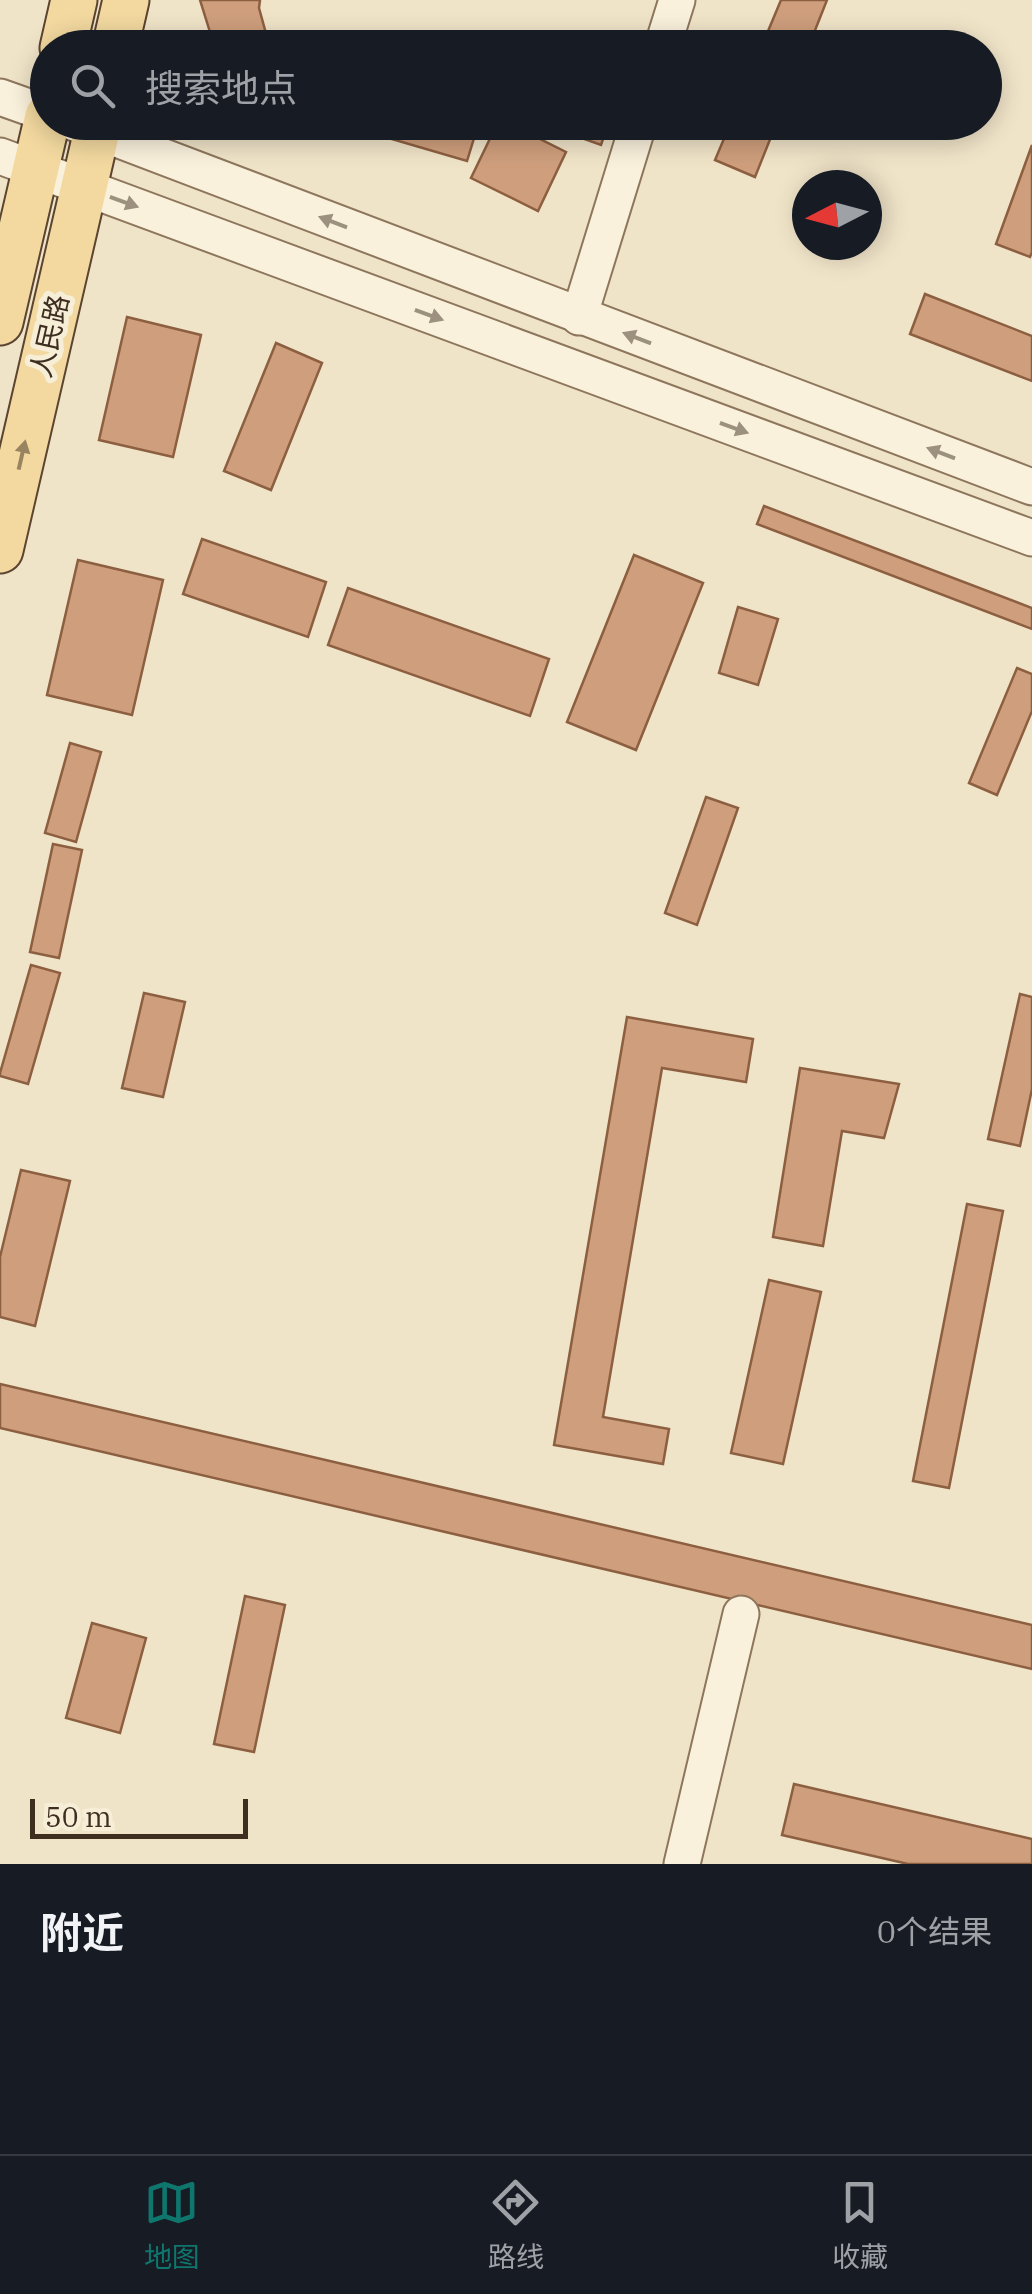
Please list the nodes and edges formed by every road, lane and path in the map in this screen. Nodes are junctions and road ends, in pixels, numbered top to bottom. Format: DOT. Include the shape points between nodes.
graph roads {
  1 [pos="74,0"];
  2 [pos="126,0"];
  3 [pos="677,0"];
  4 [pos="67,30"];
  5 [pos="119,30"];
  6 [pos="668,30"];
  7 [pos="0,97"];
  8 [pos="30,108"];
  9 [pos="32,140"];
  10 [pos="88,140"];
  11 [pos="127,140"];
  12 [pos="633,140"];
  13 [pos="18,163"];
  14 [pos="84,187"];
  15 [pos="579,317"];
  16 [pos="0,322"];
  17 [pos="1032,487"];
  18 [pos="1032,538"];
  19 [pos="0,550"];
  20 [pos="741,1614"];
  21 [pos="682,1864"];
  1 -- 4 [label="main road"];
  2 -- 5 [label="main road"];
  3 -- 6 [label="street"];
  7 -- 8 [label="street"];
  9 -- 13 [label="main road, 人民路"];
  10 -- 14 [label="main road, 人民路"];
  15 -- 11 [label="street, one-way"];
  12 -- 15 [label="street"];
  13 -- 14 [label="street"];
  13 -- 16 [label="main road, 人民路"];
  14 -- 18 [label="street, one-way"];
  19 -- 14 [label="main road, 人民路, one-way"];
  17 -- 15 [label="street, one-way"];
  20 -- 21 [label="street"];
}
